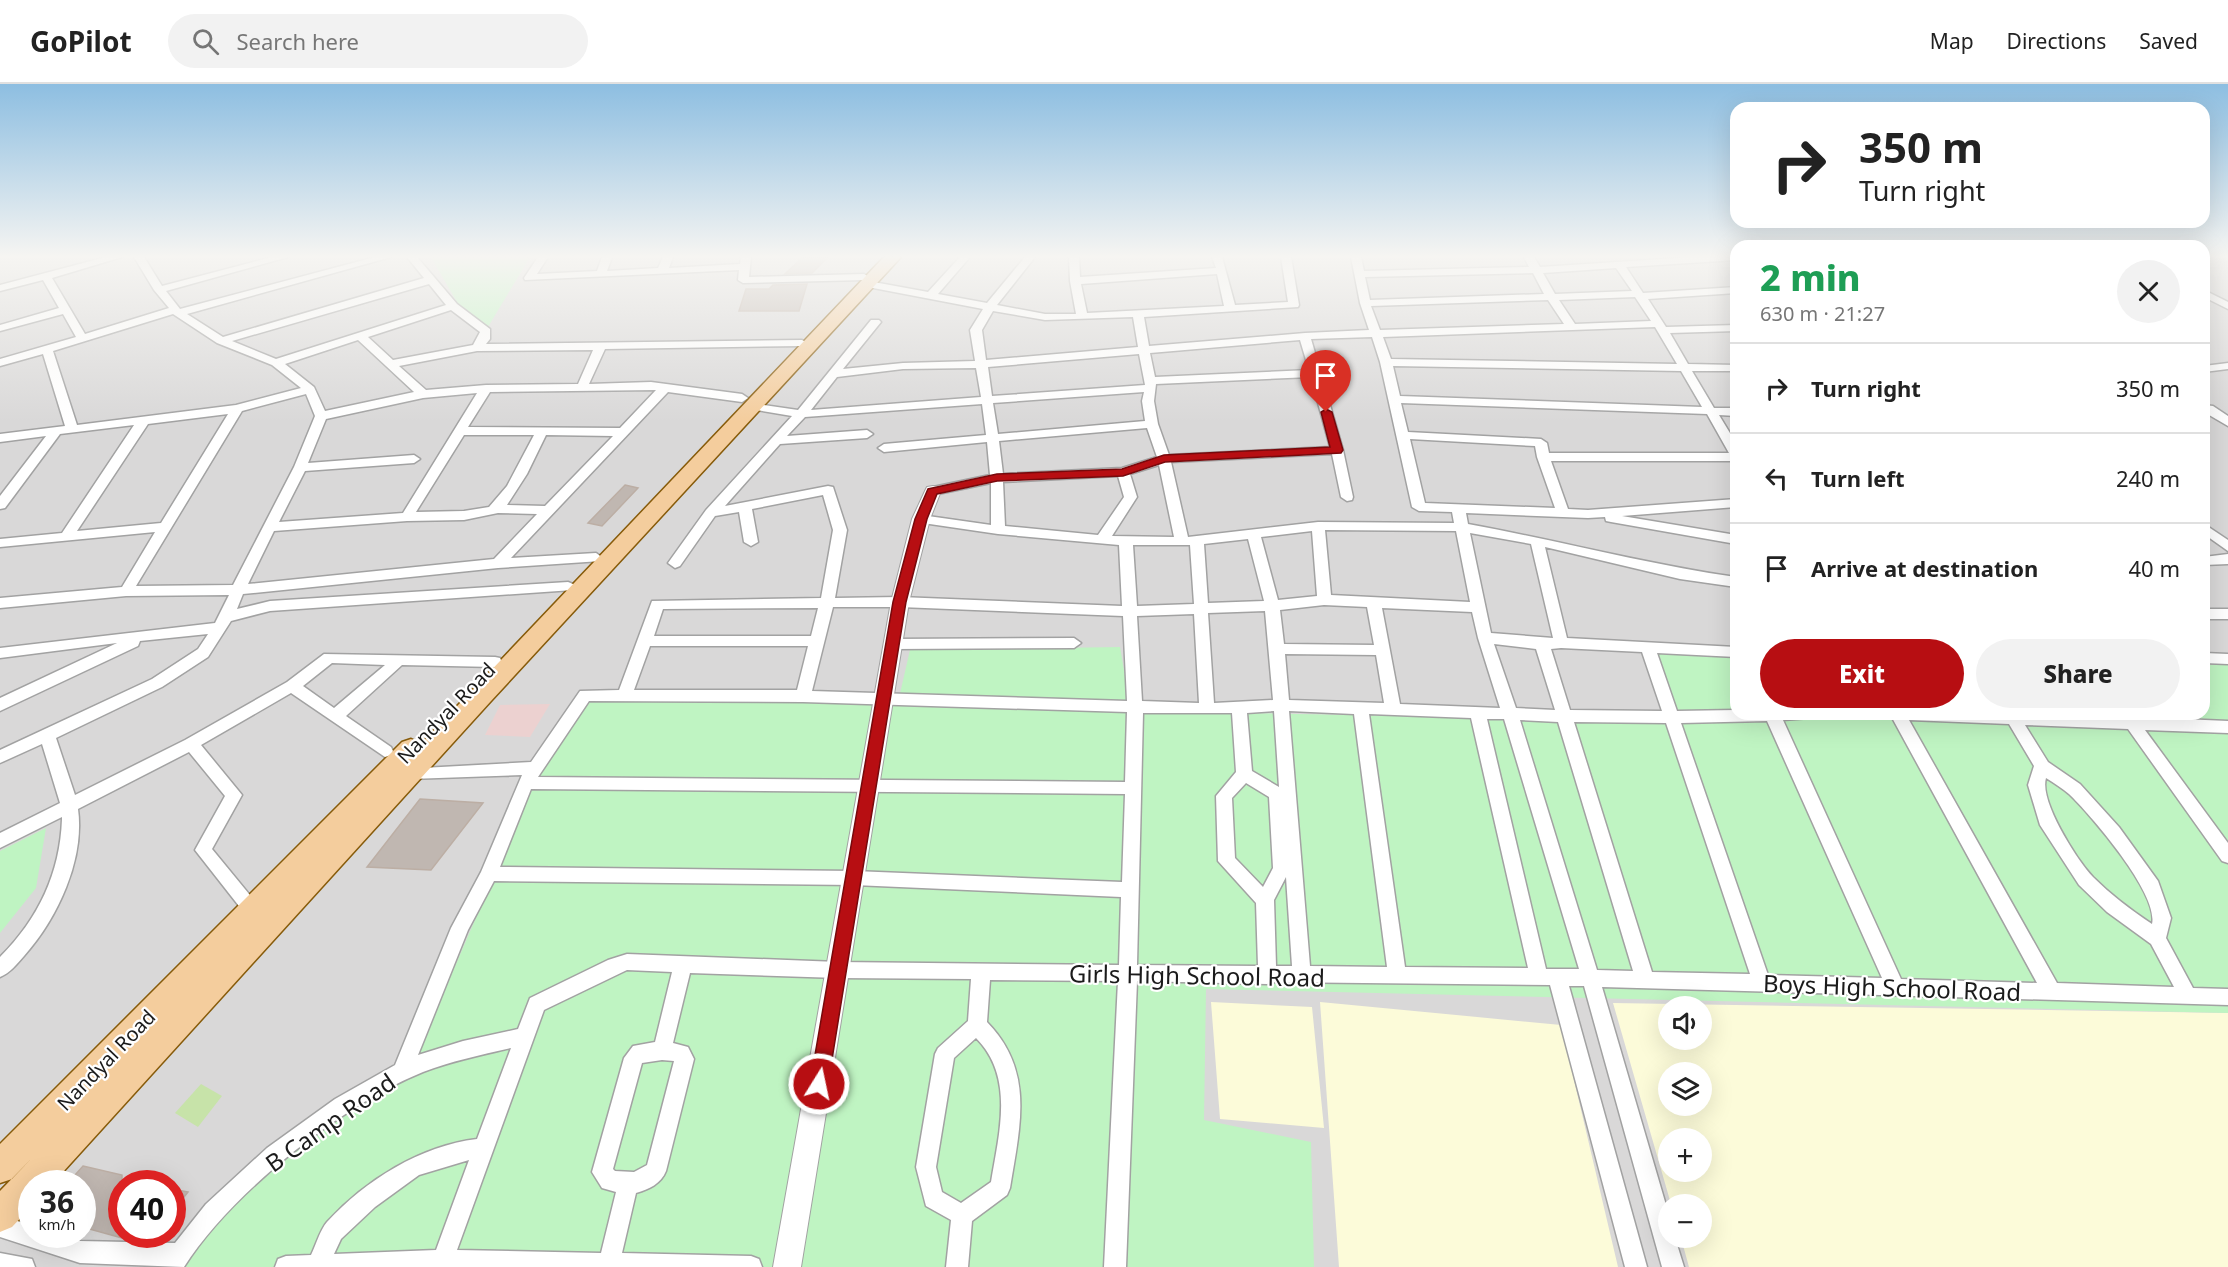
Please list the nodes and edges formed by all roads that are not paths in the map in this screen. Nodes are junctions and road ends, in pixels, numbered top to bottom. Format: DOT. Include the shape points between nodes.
graph roads {
  1 [pos="58,312"];
  2 [pos="67,312"];
  3 [pos="176,312"];
  4 [pos="320,312"];
  5 [pos="433,312"];
  6 [pos="461,312"];
  7 [pos="833,312"];
  8 [pos="835,312"];
  9 [pos="987,312"];
  10 [pos="1016,312"];
  11 [pos="1081,312"];
  12 [pos="1171,312"];
  13 [pos="1368,312"];
  14 [pos="1562,312"];
  15 [pos="1651,312"];
  16 [pos="1138,314"];
  17 [pos="1082,317"];
  18 [pos="875,322"];
  19 [pos="1572,326"];
  20 [pos="1661,327"];
  21 [pos="0,328"];
  22 [pos="1730,328"];
  23 [pos="1374,332"];
  24 [pos="359,335"];
  25 [pos="1305,336"];
  26 [pos="82,338"];
  27 [pos="221,341"];
  28 [pos="802,343"];
  29 [pos="600,346"];
  30 [pos="477,348"];
  31 [pos="47,349"];
  32 [pos="1144,350"];
  33 [pos="1386,362"];
  34 [pos="0,363"];
  35 [pos="276,363"];
  36 [pos="391,364"];
  37 [pos="980,364"];
  38 [pos="1686,368"];
  39 [pos="1730,368"];
  40 [pos="832,374"];
  41 [pos="1315,374"];
  42 [pos="1150,384"];
  43 [pos="582,387"];
  44 [pos="310,388"];
  45 [pos="665,388"];
  46 [pos="486,389"];
  47 [pos="423,394"];
  48 [pos="1394,399"];
  49 [pos="986,400"];
  50 [pos="748,402"];
  51 [pos="237,409"];
  52 [pos="2210,409"];
  53 [pos="1712,412"];
  54 [pos="1730,412"];
  55 [pos="801,414"];
  56 [pos="321,416"];
  57 [pos="144,420"];
  58 [pos="2228,422"];
  59 [pos="1152,424"];
  60 [pos="72,429"];
  61 [pos="542,430"];
  62 [pos="56,431"];
  63 [pos="461,431"];
  64 [pos="624,432"];
  65 [pos="867,434"];
  66 [pos="1403,435"];
  67 [pos="0,438"];
  68 [pos="993,439"];
  69 [pos="776,441"];
  70 [pos="1730,444"];
  71 [pos="884,448"];
  72 [pos="1337,450"];
  73 [pos="1730,455"];
  74 [pos="1543,457"];
  75 [pos="414,459"];
  76 [pos="1164,459"];
  77 [pos="300,468"];
  78 [pos="1123,472"];
  79 [pos="997,478"];
  80 [pos="933,491"];
  81 [pos="1347,497"];
  82 [pos="1730,503"];
  83 [pos="0,505"];
  84 [pos="745,507"];
  85 [pos="1458,508"];
  86 [pos="496,509"];
  87 [pos="549,510"];
  88 [pos="1563,512"];
  89 [pos="711,513"];
  90 [pos="1588,514"];
  91 [pos="406,518"];
  92 [pos="921,519"];
  93 [pos="1318,526"];
  94 [pos="1462,526"];
  95 [pos="165,527"];
  96 [pos="271,527"];
  97 [pos="998,530"];
  98 [pos="1253,533"];
  99 [pos="2210,533"];
  100 [pos="67,536"];
  101 [pos="1730,539"];
  102 [pos="1102,540"];
  103 [pos="1126,540"];
  104 [pos="1537,541"];
  105 [pos="751,542"];
  106 [pos="1189,542"];
  107 [pos="0,543"];
  108 [pos="2228,547"];
  109 [pos="596,558"];
  110 [pos="2228,560"];
  111 [pos="2210,561"];
  112 [pos="675,563"];
  113 [pos="498,564"];
  114 [pos="1730,581"];
  115 [pos="568,587"];
  116 [pos="238,590"];
  117 [pos="126,591"];
  118 [pos="1324,600"];
  119 [pos="827,602"];
  120 [pos="900,602"];
  121 [pos="0,603"];
  122 [pos="1374,604"];
  123 [pos="1272,606"];
  124 [pos="1201,607"];
  125 [pos="1476,607"];
  126 [pos="1131,611"];
  127 [pos="2210,614"];
  128 [pos="2228,614"];
  129 [pos="223,622"];
  130 [pos="142,638"];
  131 [pos="1485,638"];
  132 [pos="645,641"];
  133 [pos="818,641"];
  134 [pos="1074,643"];
  135 [pos="1561,643"];
  136 [pos="894,644"];
  137 [pos="1542,644"];
  138 [pos="35,646"];
  139 [pos="1648,647"];
  140 [pos="1277,649"];
  141 [pos="1382,650"];
  142 [pos="1730,652"];
  143 [pos="0,653"];
  144 [pos="2210,658"];
  145 [pos="399,659"];
  146 [pos="2228,659"];
  147 [pos="0,661"];
  148 [pos="495,662"];
  149 [pos="292,686"];
  150 [pos="624,696"];
  151 [pos="803,696"];
  152 [pos="885,698"];
  153 [pos="0,705"];
  154 [pos="1281,705"];
  155 [pos="1239,707"];
  156 [pos="1135,708"];
  157 [pos="1207,709"];
  158 [pos="1361,709"];
  159 [pos="1393,711"];
  160 [pos="1478,714"];
  161 [pos="1510,714"];
  162 [pos="1730,715"];
  163 [pos="335,716"];
  164 [pos="1564,716"];
  165 [pos="1672,717"];
  166 [pos="1775,720"];
  167 [pos="1901,720"];
  168 [pos="2014,720"];
  169 [pos="2130,720"];
  170 [pos="2151,720"];
  171 [pos="2228,727"];
  172 [pos="47,735"];
  173 [pos="191,744"];
  174 [pos="385,751"];
  175 [pos="0,757"];
  176 [pos="2042,766"];
  177 [pos="410,773"];
  178 [pos="1244,774"];
  179 [pos="530,775"];
  180 [pos="869,787"];
  181 [pos="1131,788"];
  182 [pos="70,807"];
  183 [pos="0,841"];
  184 [pos="2228,856"];
  185 [pos="489,874"];
  186 [pos="854,878"];
  187 [pos="1130,890"];
  188 [pos="1265,900"];
  189 [pos="252,910"];
  190 [pos="2157,938"];
  191 [pos="682,963"];
  192 [pos="0,969"];
  193 [pos="838,970"];
  194 [pos="981,972"];
  195 [pos="1128,974"];
  196 [pos="1267,975"];
  197 [pos="1302,976"];
  198 [pos="1397,976"];
  199 [pos="1548,977"];
  200 [pos="1591,979"];
  201 [pos="1646,980"];
  202 [pos="1762,983"];
  203 [pos="1895,987"];
  204 [pos="2051,992"];
  205 [pos="2188,996"];
  206 [pos="2228,997"];
  207 [pos="977,1025"];
  208 [pos="526,1036"];
  209 [pos="662,1051"];
  210 [pos="402,1072"];
  211 [pos="484,1148"];
  212 [pos="3,1165"];
  213 [pos="48,1167"];
  214 [pos="628,1184"];
  215 [pos="0,1215"];
  216 [pos="962,1215"];
  217 [pos="0,1226"];
  218 [pos="175,1260"];
  219 [pos="0,1264"];
  220 [pos="441,1264"];
  221 [pos="317,1266"];
  222 [pos="608,1266"];
  223 [pos="24,1267"];
  224 [pos="286,1267"];
  225 [pos="751,1267"];
  226 [pos="788,1267"];
  227 [pos="957,1267"];
  228 [pos="1115,1267"];
  229 [pos="1636,1267"];
  230 [pos="1673,1267"];
  1 -- 21 [label="street"];
  2 -- 26 [label="street"];
  3 -- 26 [label="street"];
  3 -- 27 [label="street"];
  4 -- 27 [label="street"];
  5 -- 24 [label="street"];
  6 -- 30 [label="street" via="486,332"];
  7 -- 28 [label="main road, Nandyal Road"];
  8 -- 50 [label="main road, Nandyal Road"];
  9 -- 37 [label="street" via="976,330"];
  10 -- 17 [label="street"];
  11 -- 17 [label="street"];
  12 -- 16 [label="street"];
  13 -- 23 [label="street"];
  14 -- 19 [label="street"];
  15 -- 20 [label="street"];
  16 -- 17 [label="street"];
  16 -- 32 [label="street"];
  18 -- 40 [label="street"];
  19 -- 20 [label="street"];
  19 -- 23 [label="street"];
  20 -- 22 [label="street"];
  20 -- 38 [label="street"];
  23 -- 25 [label="street"];
  23 -- 33 [label="street"];
  24 -- 35 [label="street"];
  24 -- 36 [label="street"];
  25 -- 32 [label="street"];
  25 -- 41 [label="street"];
  26 -- 31 [label="street"];
  27 -- 35 [label="street"];
  28 -- 29 [label="street"];
  28 -- 50 [label="main road, Nandyal Road"];
  29 -- 30 [label="street"];
  29 -- 43 [label="street"];
  30 -- 36 [label="street"];
  31 -- 34 [label="street"];
  31 -- 60 [label="street"];
  32 -- 37 [label="street"];
  32 -- 42 [label="street"];
  33 -- 38 [label="street"];
  33 -- 48 [label="street"];
  35 -- 44 [label="street"];
  36 -- 47 [label="street"];
  37 -- 40 [label="street" via="903,366"];
  37 -- 49 [label="street"];
  38 -- 39 [label="street"];
  38 -- 53 [label="street"];
  40 -- 55 [label="street"];
  41 -- 42 [label="street"];
  41 -- 72 [label="street"];
  42 -- 49 [label="street"];
  42 -- 59 [label="street"];
  43 -- 45 [label="street"];
  43 -- 46 [label="street"];
  44 -- 51 [label="street"];
  44 -- 56 [label="street"];
  45 -- 50 [label="street"];
  45 -- 64 [label="street"];
  46 -- 47 [label="street"];
  46 -- 63 [label="street"];
  47 -- 56 [label="street"];
  48 -- 53 [label="street"];
  48 -- 66 [label="street"];
  49 -- 55 [label="street"];
  49 -- 68 [label="street"];
  50 -- 55 [label="street"];
  50 -- 109 [label="main road, Nandyal Road"];
  50 -- 177 [label="main road, Nandyal Road"];
  51 -- 57 [label="street"];
  51 -- 95 [label="street"];
  52 -- 58 [label="street"];
  53 -- 54 [label="street"];
  53 -- 70 [label="street"];
  55 -- 69 [label="street"];
  56 -- 77 [label="street"];
  57 -- 60 [label="street"];
  57 -- 100 [label="street"];
  59 -- 68 [label="street"];
  59 -- 76 [label="street"];
  60 -- 62 [label="street"];
  61 -- 63 [label="street"];
  61 -- 64 [label="street"];
  61 -- 86 [label="street"];
  62 -- 67 [label="street"];
  62 -- 83 [label="street"];
  63 -- 91 [label="street"];
  64 -- 87 [label="street"];
  65 -- 69 [label="street"];
  66 -- 74 [label="street" via="1541,443"];
  66 -- 85 [label="street" via="1419,507"];
  68 -- 71 [label="street"];
  68 -- 79 [label="street"];
  69 -- 89 [label="street"];
  72 -- 76 [label="street"];
  72 -- 81 [label="street"];
  73 -- 74 [label="street"];
  74 -- 88 [label="street"];
  75 -- 77 [label="street"];
  76 -- 78 [label="street"];
  76 -- 106 [label="street"];
  77 -- 96 [label="street"];
  78 -- 79 [label="street"];
  78 -- 102 [label="street" via="1131,497"];
  79 -- 80 [label="street"];
  79 -- 97 [label="street"];
  80 -- 92 [label="street"];
  82 -- 90 [label="street"];
  84 -- 89 [label="street"];
  84 -- 105 [label="street"];
  84 -- 119 [label="street" via="828,490 840,530"];
  85 -- 88 [label="street"];
  85 -- 94 [label="street"];
  86 -- 87 [label="street"];
  86 -- 91 [label="street"];
  87 -- 113 [label="street"];
  88 -- 90 [label="street"];
  89 -- 112 [label="street"];
  90 -- 101 [label="street"];
  91 -- 96 [label="street"];
  92 -- 97 [label="street"];
  92 -- 120 [label="street"];
  93 -- 94 [label="street"];
  93 -- 98 [label="street"];
  93 -- 118 [label="street"];
  94 -- 104 [label="street"];
  94 -- 125 [label="street"];
  95 -- 100 [label="street"];
  95 -- 117 [label="street"];
  96 -- 116 [label="street"];
  97 -- 102 [label="street"];
  98 -- 106 [label="street"];
  98 -- 123 [label="street"];
  99 -- 108 [label="street"];
  100 -- 107 [label="street"];
  102 -- 103 [label="street"];
  103 -- 106 [label="street"];
  103 -- 126 [label="street"];
  104 -- 114 [label="street" via="1680,574"];
  104 -- 135 [label="street"];
  106 -- 124 [label="street"];
  109 -- 113 [label="street"];
  109 -- 115 [label="main road, Nandyal Road"];
  110 -- 111 [label="street"];
  113 -- 116 [label="street"];
  115 -- 129 [label="street" via="270,606"];
  115 -- 148 [label="main road, Nandyal Road"];
  116 -- 117 [label="street"];
  116 -- 129 [label="street"];
  117 -- 121 [label="street"];
  118 -- 122 [label="street"];
  118 -- 123 [label="street"];
  119 -- 120 [label="street"];
  119 -- 132 [label="street" via="657,604"];
  119 -- 133 [label="street"];
  120 -- 126 [label="street"];
  120 -- 136 [label="street"];
  122 -- 125 [label="street"];
  122 -- 141 [label="street"];
  123 -- 124 [label="street"];
  123 -- 140 [label="street"];
  124 -- 126 [label="street"];
  124 -- 157 [label="street"];
  125 -- 131 [label="street"];
  126 -- 156 [label="street"];
  127 -- 128 [label="street"];
  129 -- 130 [label="street"];
  129 -- 172 [label="street" via="203,652 157,683"];
  130 -- 138 [label="street"];
  130 -- 153 [label="street"];
  131 -- 137 [label="street"];
  131 -- 161 [label="street"];
  132 -- 133 [label="street"];
  132 -- 150 [label="street"];
  133 -- 151 [label="street"];
  134 -- 136 [label="street"];
  135 -- 137 [label="street"];
  135 -- 139 [label="street"];
  136 -- 152 [label="street"];
  137 -- 164 [label="street"];
  138 -- 143 [label="street"];
  138 -- 147 [label="street"];
  139 -- 142 [label="street"];
  139 -- 165 [label="street"];
  140 -- 141 [label="street"];
  140 -- 154 [label="street"];
  141 -- 159 [label="street"];
  144 -- 146 [label="street"];
  145 -- 148 [label="street"];
  145 -- 149 [label="street" via="329,658"];
  145 -- 163 [label="street"];
  148 -- 189 [label="main road, Nandyal Road"];
  149 -- 163 [label="street"];
  149 -- 173 [label="street"];
  150 -- 151 [label="street"];
  150 -- 179 [label="street" via="585,695"];
  151 -- 152 [label="street"];
  152 -- 156 [label="street"];
  152 -- 180 [label="street"];
  154 -- 155 [label="street"];
  154 -- 158 [label="street"];
  154 -- 197 [label="street"];
  155 -- 157 [label="street"];
  155 -- 178 [label="street"];
  156 -- 157 [label="street"];
  156 -- 181 [label="street"];
  158 -- 159 [label="street"];
  158 -- 198 [label="street"];
  159 -- 160 [label="street"];
  160 -- 161 [label="street"];
  160 -- 199 [label="street"];
  161 -- 164 [label="street"];
  161 -- 200 [label="street"];
  162 -- 165 [label="street"];
  163 -- 174 [label="street"];
  164 -- 165 [label="street"];
  164 -- 201 [label="street"];
  165 -- 202 [label="street"];
  166 -- 203 [label="street"];
  167 -- 204 [label="street"];
  168 -- 176 [label="street"];
  169 -- 184 [label="street"];
  170 -- 171 [label="street"];
  172 -- 175 [label="street"];
  172 -- 182 [label="street"];
  173 -- 182 [label="street"];
  173 -- 189 [label="street" via="234,795 203,850"];
  176 -- 190 [label="street" via="2074,789 2152,886 2162,918"];
  176 -- 190 [label="street" via="2036,785 2046,820 2085,880 2113,907"];
  177 -- 179 [label="street"];
  177 -- 213 [label="main road, Nandyal Road"];
  178 -- 188 [label="street" via="1277,794 1282,868"];
  178 -- 188 [label="street" via="1224,796 1227,861"];
  179 -- 180 [label="street"];
  179 -- 185 [label="street"];
  180 -- 181 [label="street"];
  180 -- 186 [label="street"];
  181 -- 187 [label="street"];
  182 -- 183 [label="street"];
  182 -- 192 [label="street" via="64,872 50,907 25,945"];
  185 -- 186 [label="street"];
  185 -- 210 [label="street" via="460,928"];
  186 -- 187 [label="street"];
  186 -- 193 [label="street"];
  187 -- 195 [label="street"];
  188 -- 196 [label="street"];
  189 -- 212 [label="main road, Nandyal Road"];
  190 -- 205 [label="street"];
  191 -- 193 [label="street, Girls High School Road"];
  191 -- 208 [label="street, Girls High School Road" via="627,962 614,966 537,1004"];
  191 -- 209 [label="street"];
  193 -- 194 [label="street, Girls High School Road"];
  193 -- 226 [label="street"];
  194 -- 195 [label="street, Girls High School Road"];
  194 -- 207 [label="street"];
  195 -- 196 [label="street, Girls High School Road"];
  195 -- 228 [label="street"];
  196 -- 197 [label="street, Girls High School Road"];
  197 -- 198 [label="street, Girls High School Road"];
  198 -- 199 [label="street, Girls High School Road"];
  199 -- 200 [label="street, Boys High School Road"];
  199 -- 229 [label="street"];
  200 -- 201 [label="street, Boys High School Road"];
  200 -- 230 [label="street"];
  201 -- 202 [label="street, Boys High School Road"];
  202 -- 203 [label="street, Boys High School Road"];
  203 -- 204 [label="street, Boys High School Road"];
  204 -- 205 [label="street, Boys High School Road"];
  205 -- 206 [label="street, Boys High School Road"];
  207 -- 216 [label="street" via="999,1050 1011,1082 1008,1134 1000,1188"];
  207 -- 216 [label="street" via="945,1054 926,1167 933,1199"];
  208 -- 210 [label="street, B Camp Road" via="448,1053"];
  208 -- 211 [label="street, Girls High School Road"];
  209 -- 214 [label="street" via="681,1053 684,1059 656,1171 643,1182"];
  209 -- 214 [label="street" via="639,1052 634,1058 602,1172 609,1181"];
  210 -- 218 [label="street, B Camp Road" via="342,1107 227,1196"];
  211 -- 220 [label="street, Girls High School Road"];
  211 -- 221 [label="street" via="460,1150 413,1167 333,1231"];
  212 -- 213 [label="main road" via="25,1160"];
  213 -- 215 [label="main road, Nandyal Road"];
  214 -- 222 [label="street"];
  216 -- 227 [label="street"];
  217 -- 218 [label="street" via="80,1252"];
  219 -- 223 [label="street"];
  220 -- 221 [label="street"];
  220 -- 222 [label="street"];
  221 -- 224 [label="street"];
  222 -- 225 [label="street"];
}
